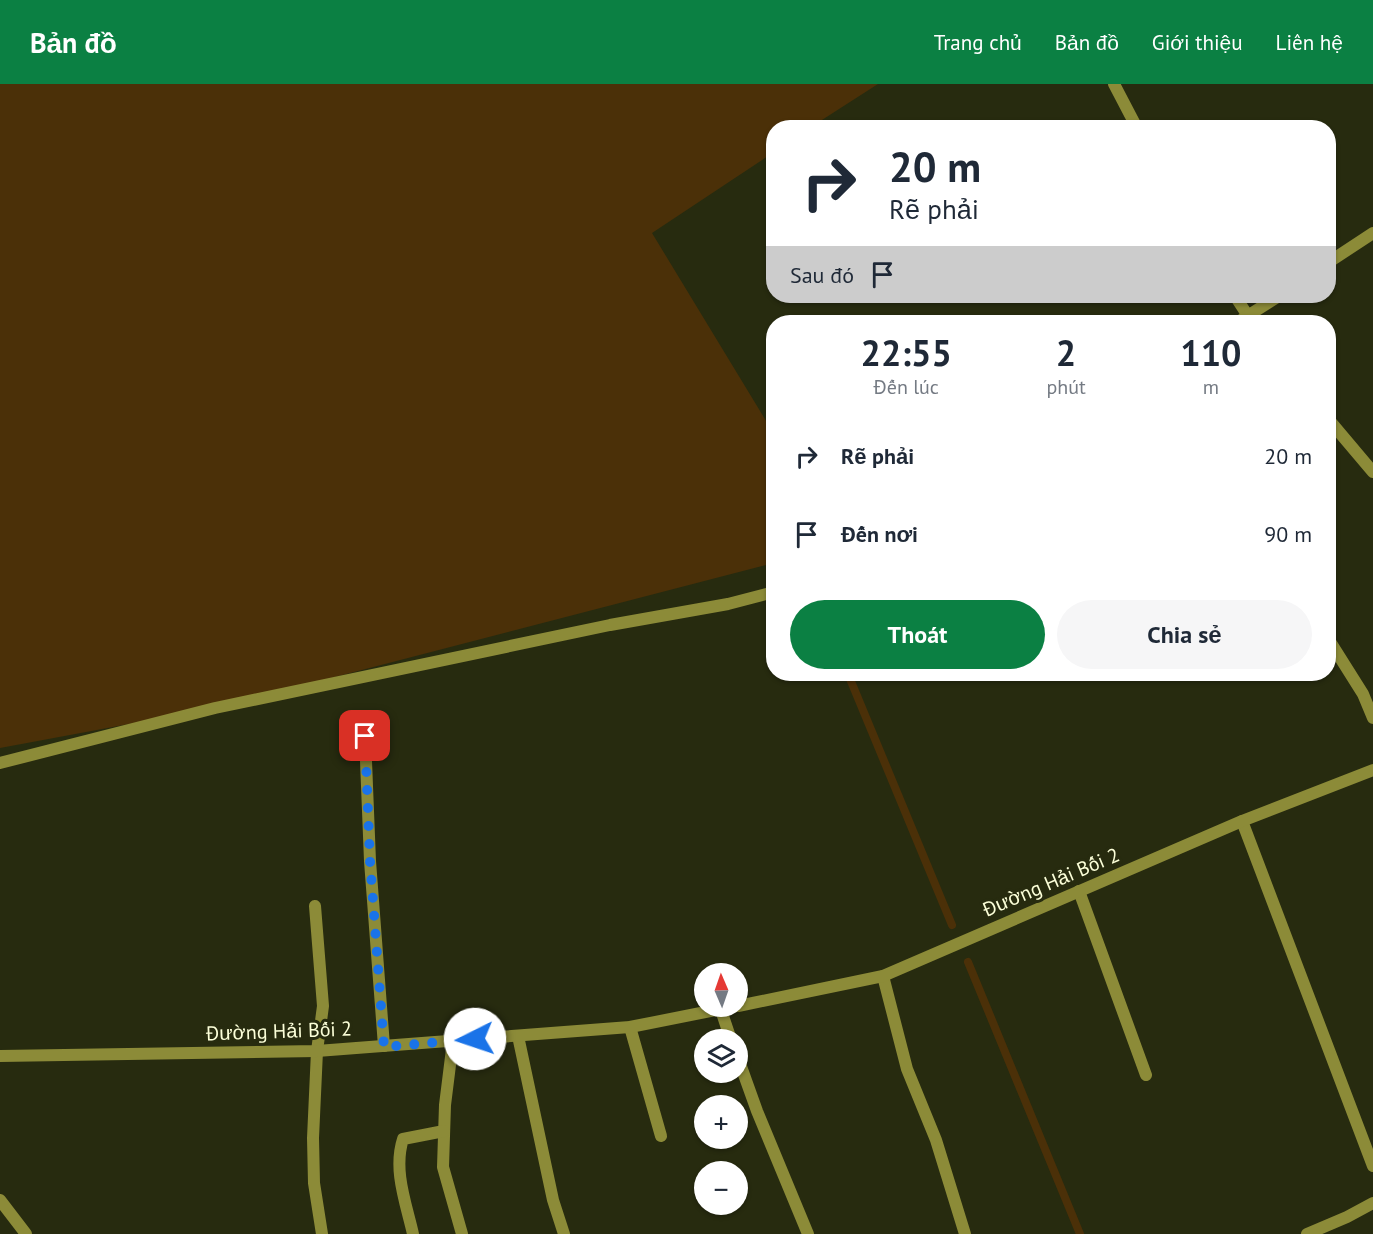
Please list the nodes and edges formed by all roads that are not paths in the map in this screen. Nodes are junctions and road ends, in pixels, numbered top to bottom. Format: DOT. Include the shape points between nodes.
graph roads {
  1 [pos="1114,84"];
  2 [pos="1133,120"];
  3 [pos="1373,233"];
  4 [pos="1336,257"];
  5 [pos="1270,303"];
  6 [pos="1254,315"];
  7 [pos="1336,428"];
  8 [pos="1373,472"];
  9 [pos="766,594"];
  10 [pos="1336,651"];
  11 [pos="1373,718"];
  12 [pos="365,736"];
  13 [pos="0,764"];
  14 [pos="1373,770"];
  15 [pos="1242,820"];
  16 [pos="1079,891"];
  17 [pos="315,906"];
  18 [pos="883,976"];
  19 [pos="748,1004"];
  20 [pos="694,1015"];
  21 [pos="630,1027"];
  22 [pos="518,1036"];
  23 [pos="453,1041"];
  24 [pos="384,1047"];
  25 [pos="317,1051"];
  26 [pos="0,1056"];
  27 [pos="1146,1075"];
  28 [pos="747,1083"];
  29 [pos="444,1131"];
  30 [pos="661,1136"];
  31 [pos="1373,1166"];
  32 [pos="0,1200"];
  33 [pos="1373,1203"];
  34 [pos="26,1234"];
  35 [pos="322,1234"];
  36 [pos="413,1234"];
  37 [pos="462,1234"];
  38 [pos="564,1234"];
  39 [pos="808,1234"];
  40 [pos="965,1234"];
  41 [pos="1307,1234"];
  1 -- 2 [label="street"];
  3 -- 4 [label="street"];
  5 -- 6 [label="street"];
  7 -- 8 [label="street"];
  9 -- 13 [label="street" via="215,708"];
  10 -- 11 [label="street"];
  12 -- 24 [label="street"];
  14 -- 15 [label="street, Đường Hải Bối 2"];
  15 -- 16 [label="street, Đường Hải Bối 2"];
  15 -- 31 [label="street"];
  16 -- 18 [label="street, Đường Hải Bối 2"];
  16 -- 27 [label="street"];
  17 -- 25 [label="street" via="323,1006"];
  18 -- 19 [label="street, Đường Hải Bối 2"];
  18 -- 40 [label="street" via="907,1069 936,1140"];
  20 -- 21 [label="street, Đường Hải Bối 2"];
  21 -- 22 [label="street, Đường Hải Bối 2"];
  21 -- 30 [label="street"];
  22 -- 23 [label="street, Đường Hải Bối 2"];
  22 -- 38 [label="street" via="553,1200"];
  23 -- 24 [label="street, Đường Hải Bối 2"];
  23 -- 29 [label="street"];
  24 -- 25 [label="street, Đường Hải Bối 2"];
  25 -- 26 [label="street, Đường Hải Bối 2"];
  25 -- 35 [label="street" via="312,1138"];
  28 -- 39 [label="street"];
  29 -- 36 [label="street" via="403,1139 399,1176"];
  29 -- 37 [label="street" via="443,1167"];
  32 -- 34 [label="street"];
  33 -- 41 [label="street"];
}
